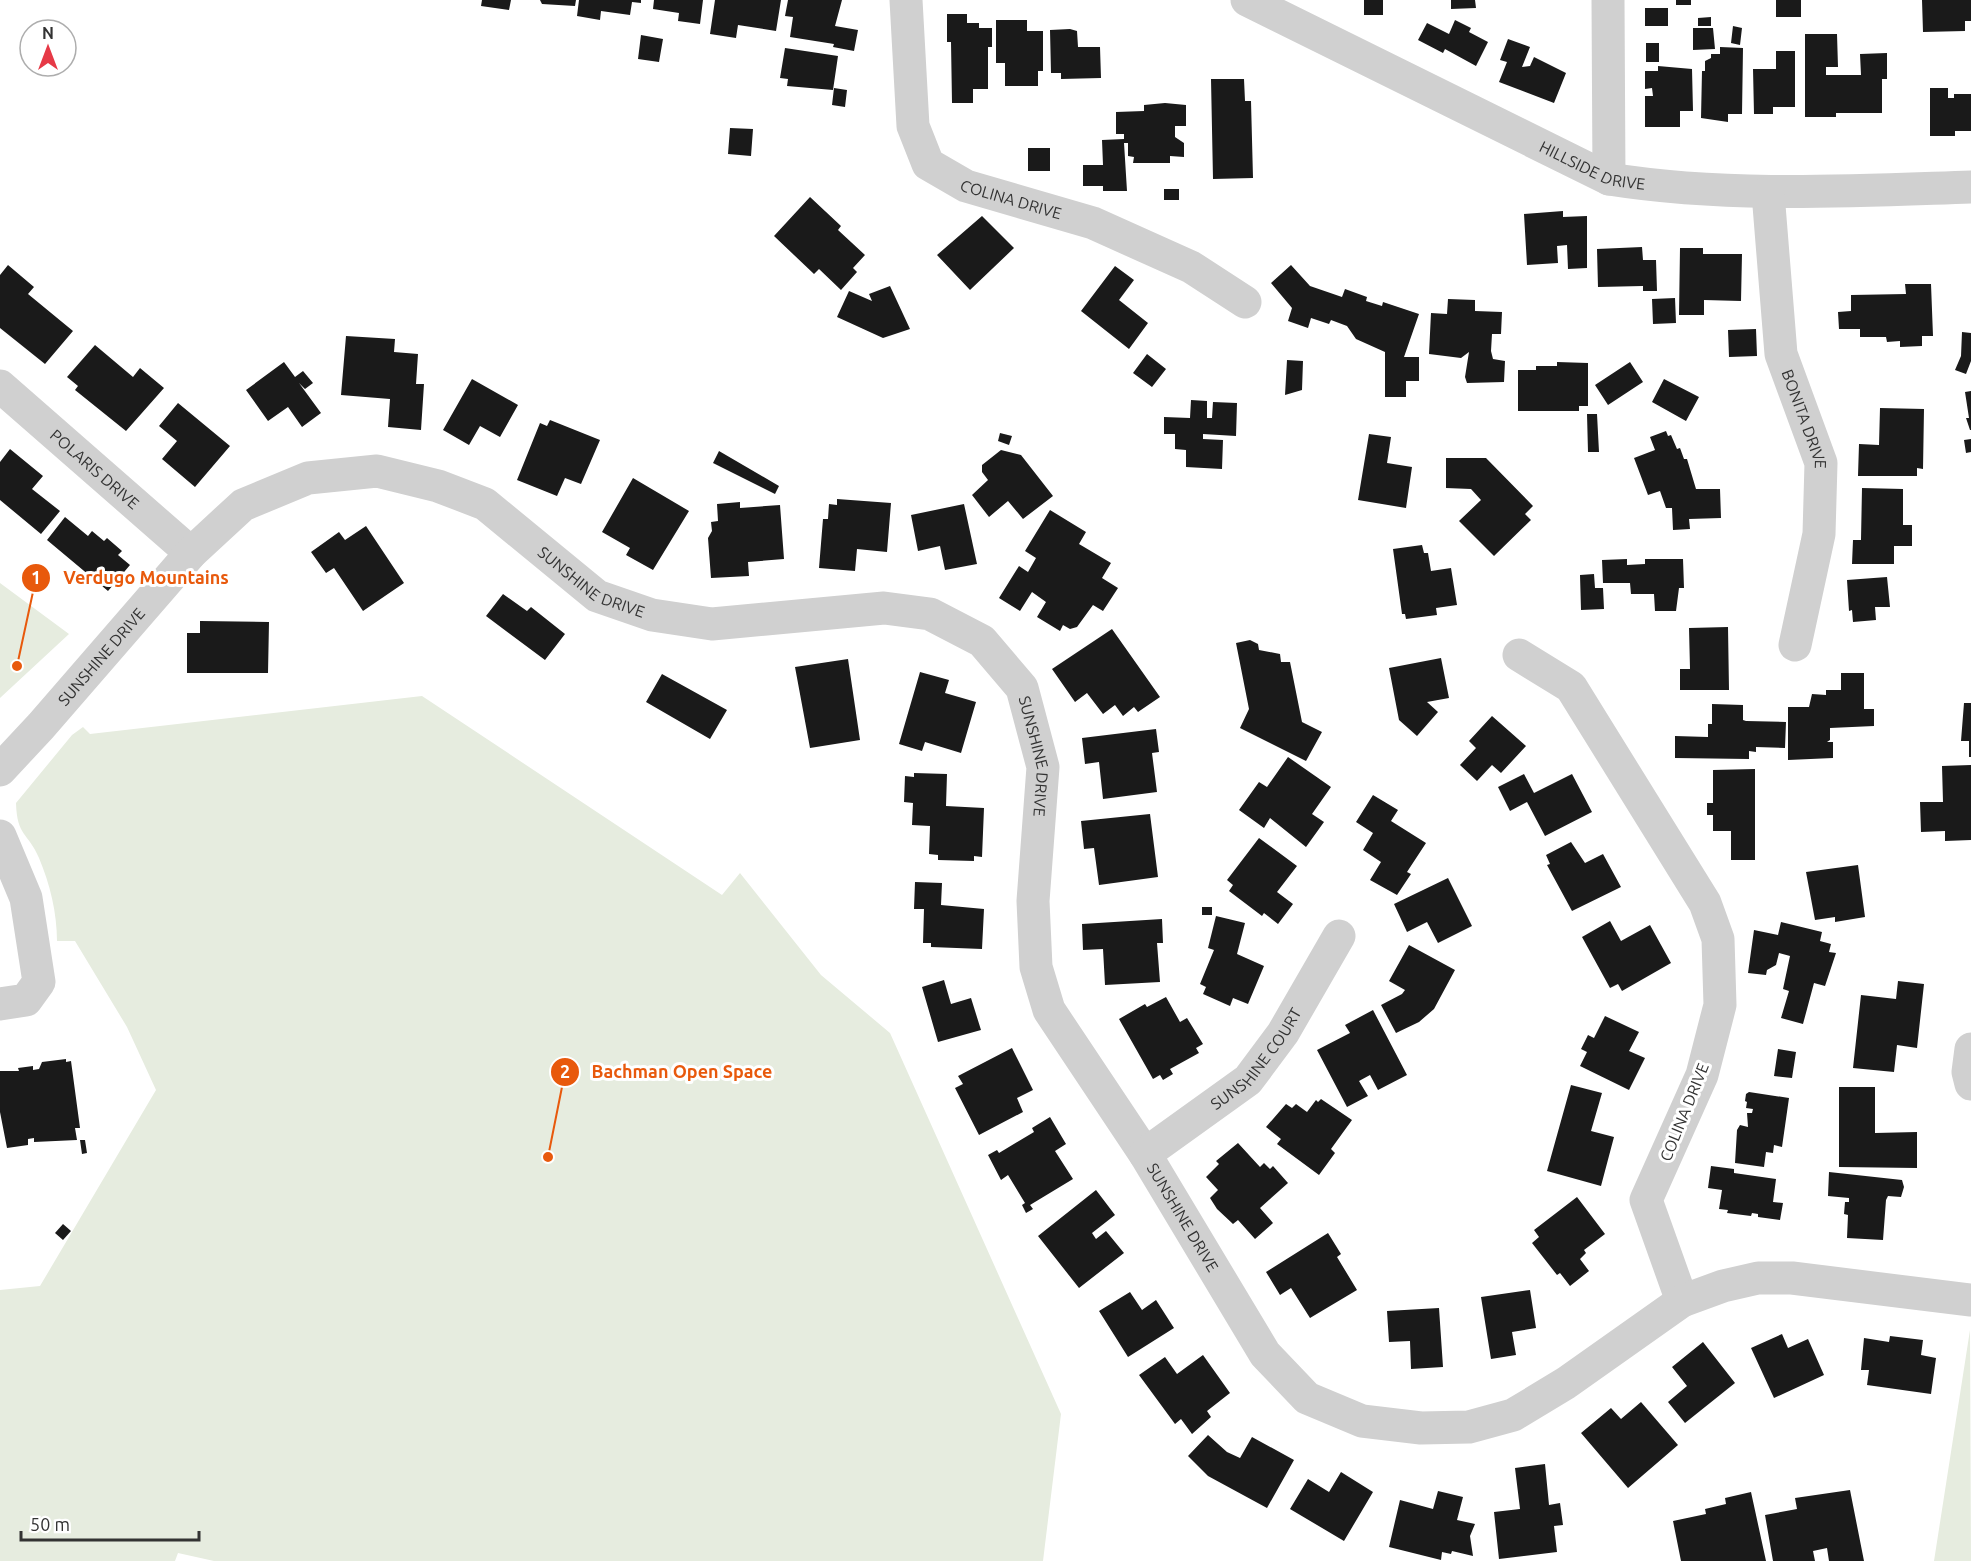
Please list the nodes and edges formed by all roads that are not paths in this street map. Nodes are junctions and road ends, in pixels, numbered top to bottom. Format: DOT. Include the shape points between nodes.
graph roads {
  1 [pos="906,0"];
  2 [pos="1247,0"];
  3 [pos="1608,0"];
  4 [pos="1609,179"];
  5 [pos="1971,187"];
  6 [pos="1768,193"];
  7 [pos="1245,302"];
  8 [pos="0,386"];
  9 [pos="190,553"];
  10 [pos="1795,645"];
  11 [pos="1519,655"];
  12 [pos="0,770"];
  13 [pos="0,836"];
  14 [pos="1339,936"];
  15 [pos="13,1002"];
  16 [pos="1971,1050"];
  17 [pos="1971,1084"];
  18 [pos="1144,1154"];
  19 [pos="1971,1300"];
  20 [pos="1682,1301"];
  1 -- 7 [label="street, COLINA DRIVE" via="913,126 928,164 966,186 1093,223 1191,267"];
  2 -- 4 [label="street, HILLSIDE DRIVE"];
  3 -- 4 [label="street"];
  4 -- 6 [label="street, HILLSIDE DRIVE"];
  5 -- 6 [label="street, HILLSIDE DRIVE"];
  6 -- 10 [label="street, BONITA DRIVE" via="1781,354 1821,463 1819,534"];
  8 -- 9 [label="street, POLARIS DRIVE"];
  9 -- 12 [label="street, SUNSHINE DRIVE"];
  9 -- 18 [label="street, SUNSHINE DRIVE" via="243,505 308,478 377,471 438,486 485,504 597,596 652,615 712,624 884,608 930,614 982,641 1022,688 1043,766 1033,901 1036,968 1049,1010"];
  11 -- 20 [label="street, COLINA DRIVE" via="1571,687 1705,903 1718,939 1720,1005 1702,1075 1646,1200"];
  13 -- 15 [label="street" via="26,898 39,982"];
  14 -- 18 [label="street, SUNSHINE COURT" via="1283,1033 1248,1080"];
  16 -- 17 [label="street"];
  18 -- 20 [label="street, SUNSHINE DRIVE" via="1265,1354 1307,1398 1362,1421 1421,1428 1469,1427 1513,1415 1566,1383"];
  19 -- 20 [label="street" via="1792,1278 1758,1278"];
}
